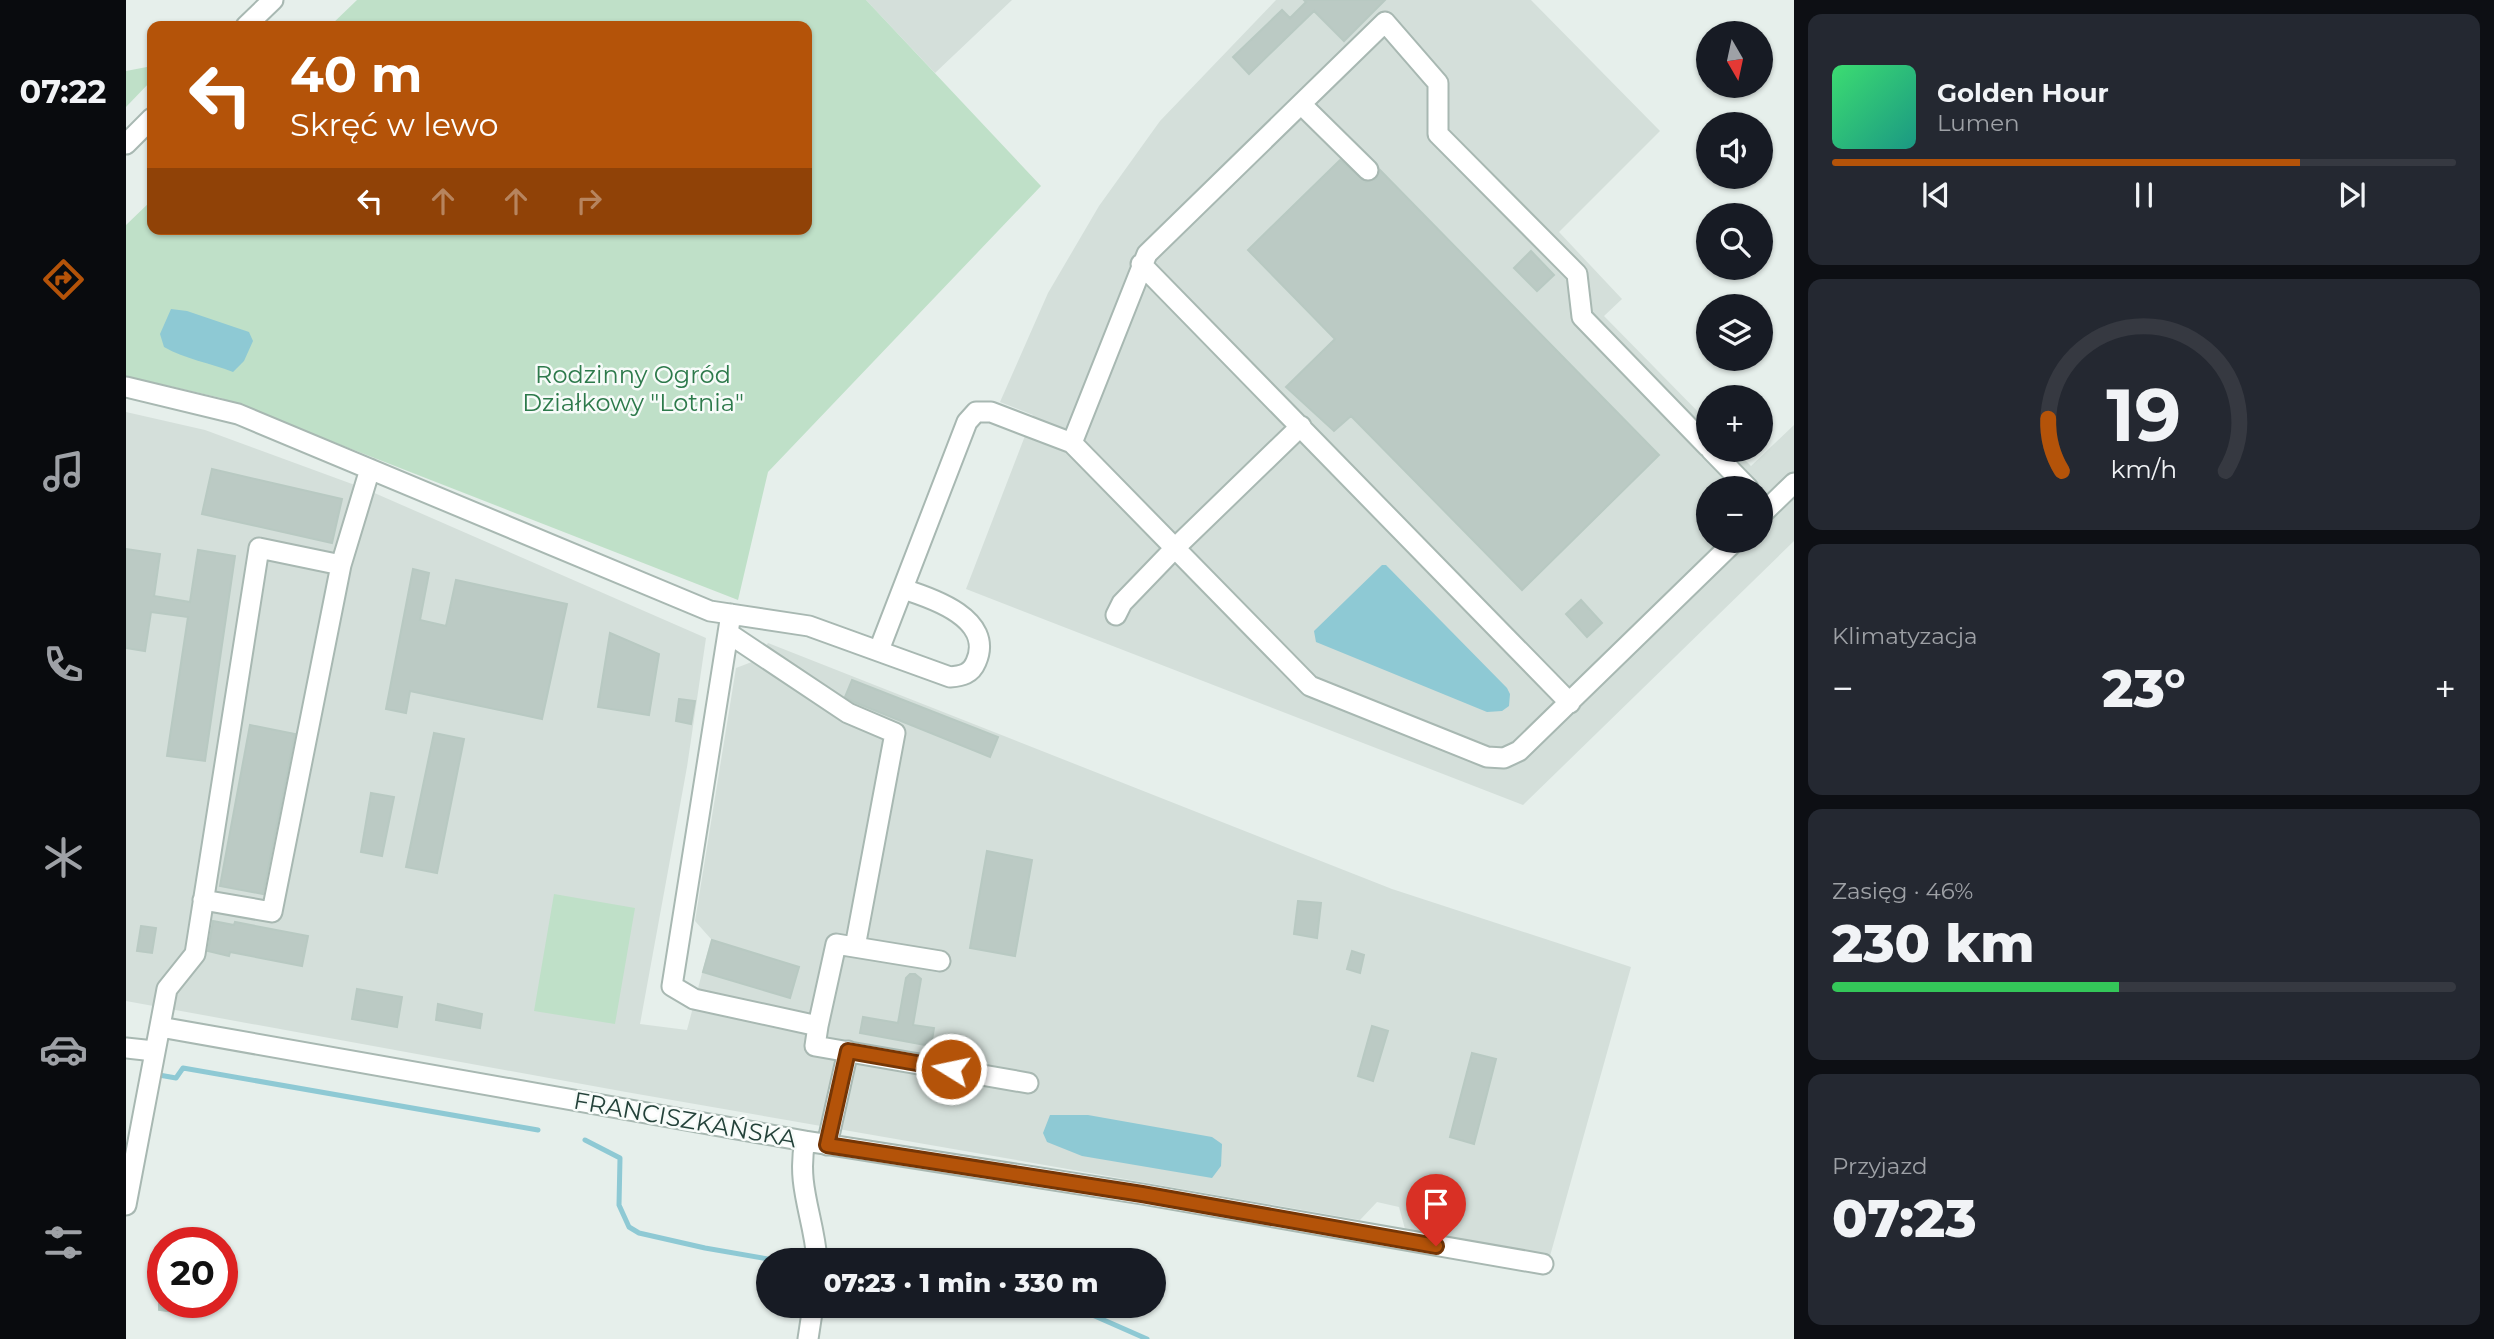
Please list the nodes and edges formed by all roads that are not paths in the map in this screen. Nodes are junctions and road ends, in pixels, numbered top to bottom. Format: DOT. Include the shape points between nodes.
graph roads {
  1 [pos="273,0"];
  2 [pos="251,21"];
  3 [pos="1301,104"];
  4 [pos="147,123"];
  5 [pos="126,144"];
  6 [pos="1368,170"];
  7 [pos="1141,264"];
  8 [pos="126,387"];
  9 [pos="1301,426"];
  10 [pos="1696,435"];
  11 [pos="1072,443"];
  12 [pos="1723,462"];
  13 [pos="370,469"];
  14 [pos="1736,476"];
  15 [pos="1794,483"];
  16 [pos="1773,501"];
  17 [pos="1176,547"];
  18 [pos="1723,553"];
  19 [pos="341,565"];
  20 [pos="903,589"];
  21 [pos="1116,615"];
  22 [pos="729,624"];
  23 [pos="879,650"];
  24 [pos="1570,703"];
  25 [pos="203,900"];
  26 [pos="855,947"];
  27 [pos="940,961"];
  28 [pos="818,1026"];
  29 [pos="160,1027"];
  30 [pos="126,1048"];
  31 [pos="154,1051"];
  32 [pos="848,1051"];
  33 [pos="1028,1083"];
  34 [pos="805,1141"];
  35 [pos="827,1145"];
  36 [pos="126,1205"];
  37 [pos="814,1248"];
  38 [pos="1542,1264"];
  39 [pos="811,1318"];
  40 [pos="808,1339"];
  1 -- 2 [label="street"];
  3 -- 6 [label="street"];
  3 -- 7 [label="street"];
  3 -- 10 [label="street" via="1385,22 1438,83 1438,134 1577,274 1582,317"];
  4 -- 5 [label="street"];
  7 -- 9 [label="street"];
  7 -- 11 [label="street"];
  8 -- 13 [label="street" via="238,414"];
  9 -- 17 [label="street"];
  9 -- 24 [label="street"];
  11 -- 17 [label="street"];
  11 -- 20 [label="street" via="991,412 976,412 967,422"];
  12 -- 14 [label="street"];
  13 -- 19 [label="street"];
  13 -- 22 [label="street" via="710,611"];
  15 -- 16 [label="street"];
  17 -- 21 [label="street"];
  17 -- 24 [label="street" via="1310,686 1487,757 1504,758 1519,751"];
  18 -- 24 [label="street"];
  19 -- 25 [label="street" via="272,912"];
  19 -- 25 [label="street" via="259,548"];
  20 -- 23 [label="street"];
  20 -- 23 [label="street" via="956,611 979,639 979,655 964,676 950,677"];
  22 -- 23 [label="street" via="808,626"];
  22 -- 26 [label="street" via="848,713 895,733"];
  22 -- 28 [label="street" via="673,986 694,999"];
  25 -- 29 [label="street" via="195,954 167,989"];
  26 -- 27 [label="street"];
  26 -- 28 [label="street" via="836,944"];
  28 -- 32 [label="street" via="815,1046"];
  29 -- 31 [label="street"];
  29 -- 34 [label="street, FRANCISZKAŃSKA"];
  30 -- 31 [label="street"];
  31 -- 36 [label="street"];
  32 -- 33 [label="street"];
  32 -- 35 [label="street"];
  34 -- 35 [label="street, FRANCISZKAŃSKA"];
  34 -- 37 [label="street" via="802,1188"];
  35 -- 38 [label="street, FRANCISZKAŃSKA"];
  39 -- 40 [label="street"];
}
